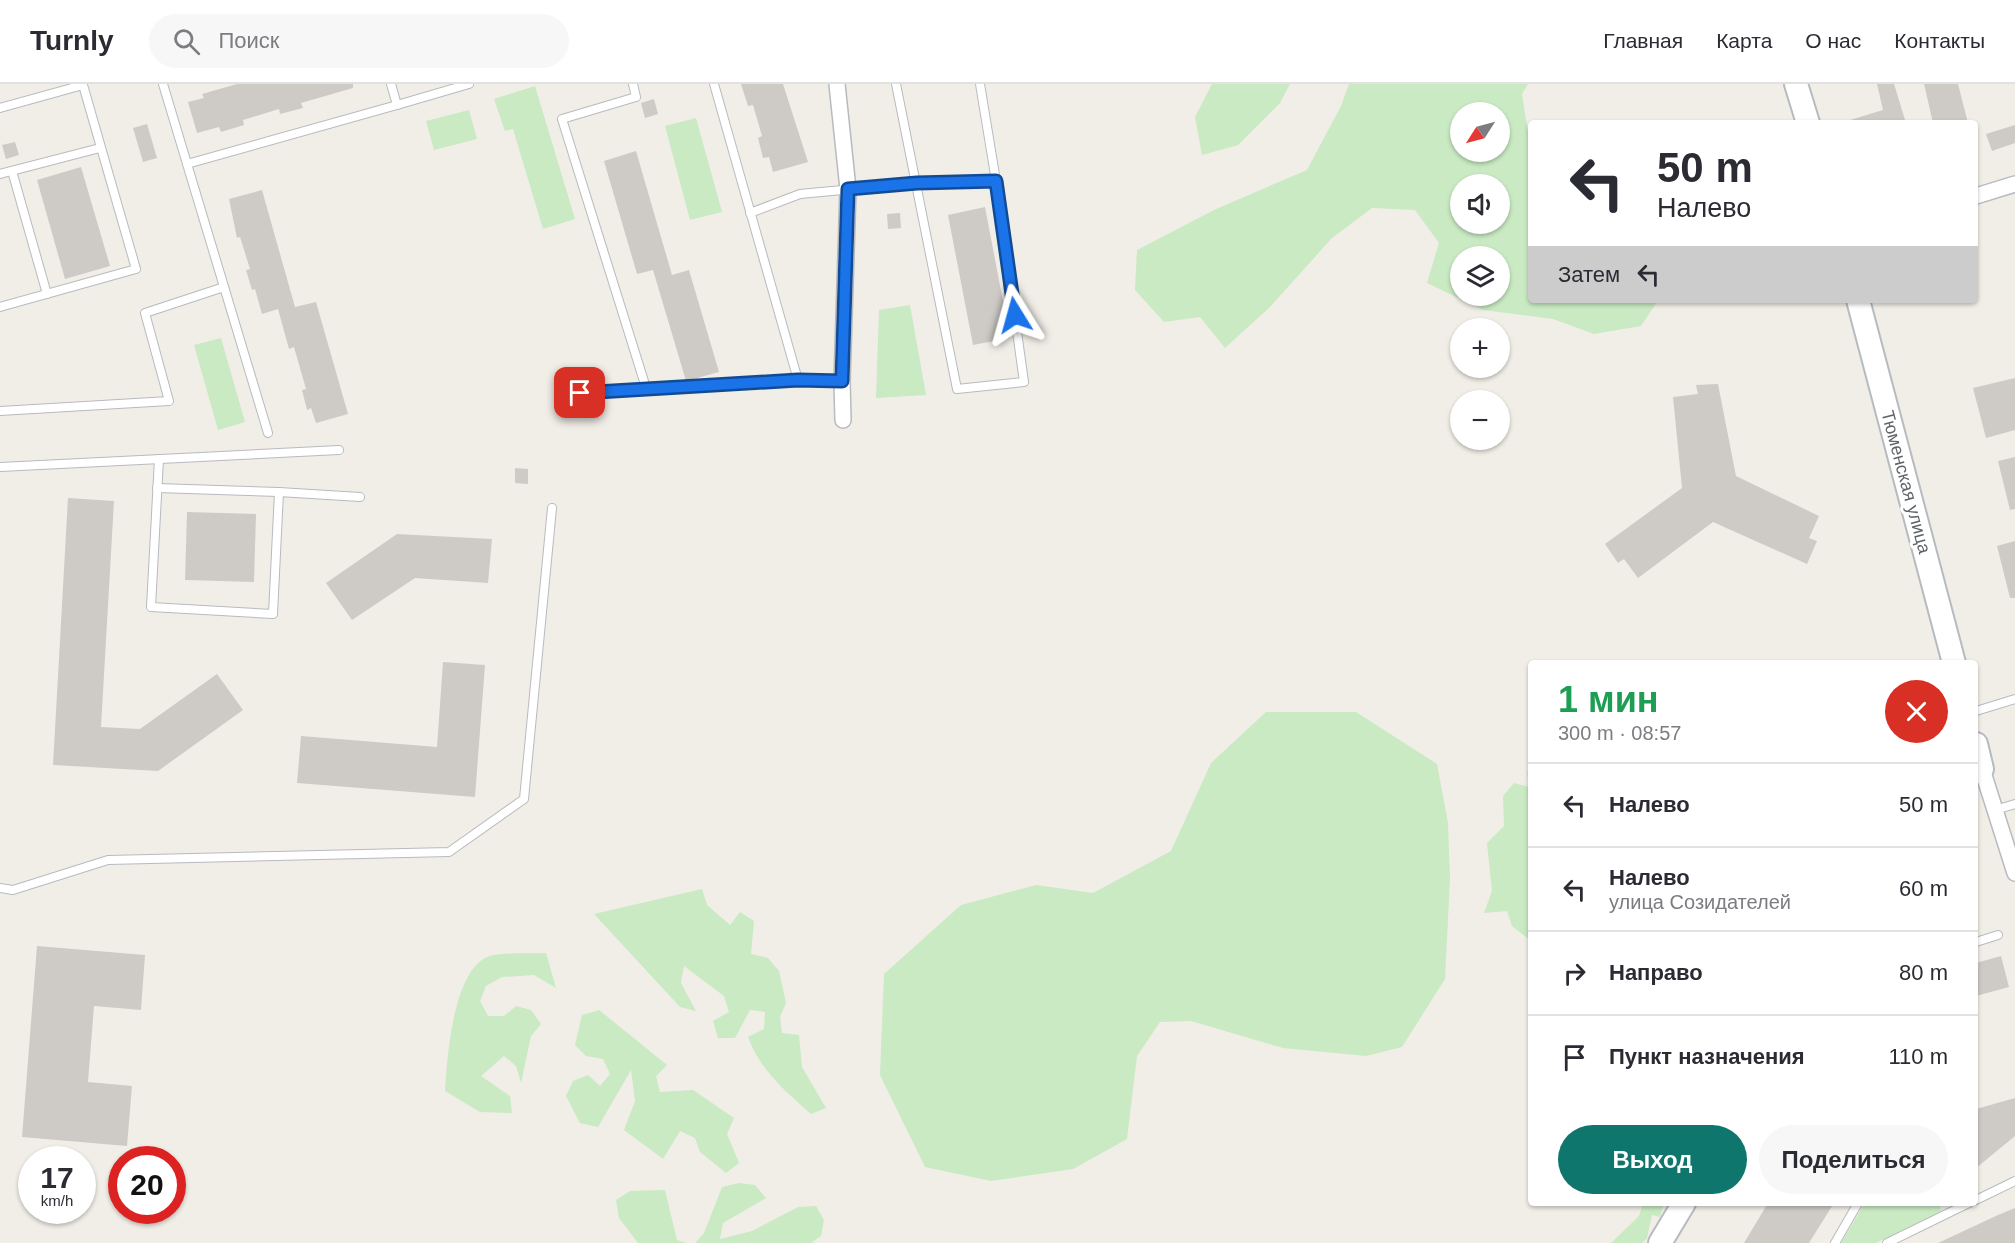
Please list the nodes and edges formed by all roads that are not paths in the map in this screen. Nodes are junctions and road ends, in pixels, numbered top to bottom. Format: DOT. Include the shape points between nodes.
graph roads {
  1 [pos="163,84"];
  2 [pos="391,84"];
  3 [pos="470,84"];
  4 [pos="633,84"];
  5 [pos="714,84"];
  6 [pos="837,84"];
  7 [pos="896,84"];
  8 [pos="980,84"];
  9 [pos="1796,84"];
  10 [pos="397,105"];
  11 [pos="0,108"];
  12 [pos="1807,120"];
  13 [pos="100,148"];
  14 [pos="187,164"];
  15 [pos="12,171"];
  16 [pos="0,174"];
  17 [pos="996,181"];
  18 [pos="917,183"];
  19 [pos="2015,184"];
  20 [pos="848,189"];
  21 [pos="1978,195"];
  22 [pos="750,213"];
  23 [pos="224,287"];
  24 [pos="47,294"];
  25 [pos="1859,303"];
  26 [pos="0,307"];
  27 [pos="798,380"];
  28 [pos="842,381"];
  29 [pos="647,391"];
  30 [pos="580,393"];
  31 [pos="0,411"];
  32 [pos="843,420"];
  33 [pos="268,434"];
  34 [pos="339,450"];
  35 [pos="159,459"];
  36 [pos="0,467"];
  37 [pos="157,488"];
  38 [pos="279,492"];
  39 [pos="360,497"];
  40 [pos="552,508"];
  41 [pos="1953,660"];
  42 [pos="2015,699"];
  43 [pos="1978,710"];
  44 [pos="1979,771"];
  45 [pos="2015,804"];
  46 [pos="1995,810"];
  47 [pos="2015,873"];
  48 [pos="0,888"];
  49 [pos="1998,935"];
  50 [pos="1978,941"];
  51 [pos="2015,1181"];
  52 [pos="1978,1199"];
  53 [pos="1682,1206"];
  54 [pos="1856,1206"];
  55 [pos="1963,1206"];
  56 [pos="1660,1243"];
  57 [pos="1835,1243"];
  58 [pos="1887,1243"];
  1 -- 14 [label="lane"];
  2 -- 10 [label="lane"];
  3 -- 10 [label="lane"];
  4 -- 29 [label="lane" via="636,97 562,119"];
  5 -- 22 [label="lane"];
  6 -- 20 [label="street"];
  7 -- 18 [label="lane"];
  8 -- 17 [label="lane"];
  9 -- 12 [label="street"];
  10 -- 14 [label="lane"];
  11 -- 13 [label="lane" via="83,86"];
  13 -- 15 [label="lane"];
  13 -- 24 [label="lane" via="136,269"];
  14 -- 23 [label="lane"];
  15 -- 16 [label="lane"];
  15 -- 24 [label="lane"];
  17 -- 18 [label="lane"];
  17 -- 18 [label="lane" via="1024,382 957,389"];
  18 -- 20 [label="lane"];
  19 -- 21 [label="street"];
  20 -- 22 [label="lane" via="800,194"];
  20 -- 28 [label="street"];
  22 -- 27 [label="lane"];
  23 -- 31 [label="lane" via="145,313 169,401"];
  23 -- 33 [label="lane"];
  24 -- 26 [label="lane"];
  25 -- 41 [label="street, Тюменская улица"];
  27 -- 28 [label="lane"];
  27 -- 29 [label="lane"];
  28 -- 32 [label="street"];
  29 -- 30 [label="lane"];
  34 -- 35 [label="lane"];
  35 -- 36 [label="lane"];
  35 -- 37 [label="lane"];
  37 -- 38 [label="lane"];
  37 -- 38 [label="lane" via="151,607 273,614"];
  38 -- 39 [label="lane"];
  40 -- 48 [label="lane" via="524,799 449,852 108,860 13,890"];
  42 -- 43 [label="lane"];
  44 -- 46 [label="street"];
  45 -- 46 [label="lane"];
  46 -- 47 [label="street"];
  49 -- 50 [label="lane"];
  51 -- 52 [label="lane"];
  53 -- 56 [label="street"];
  54 -- 57 [label="lane"];
  55 -- 58 [label="lane"];
}
